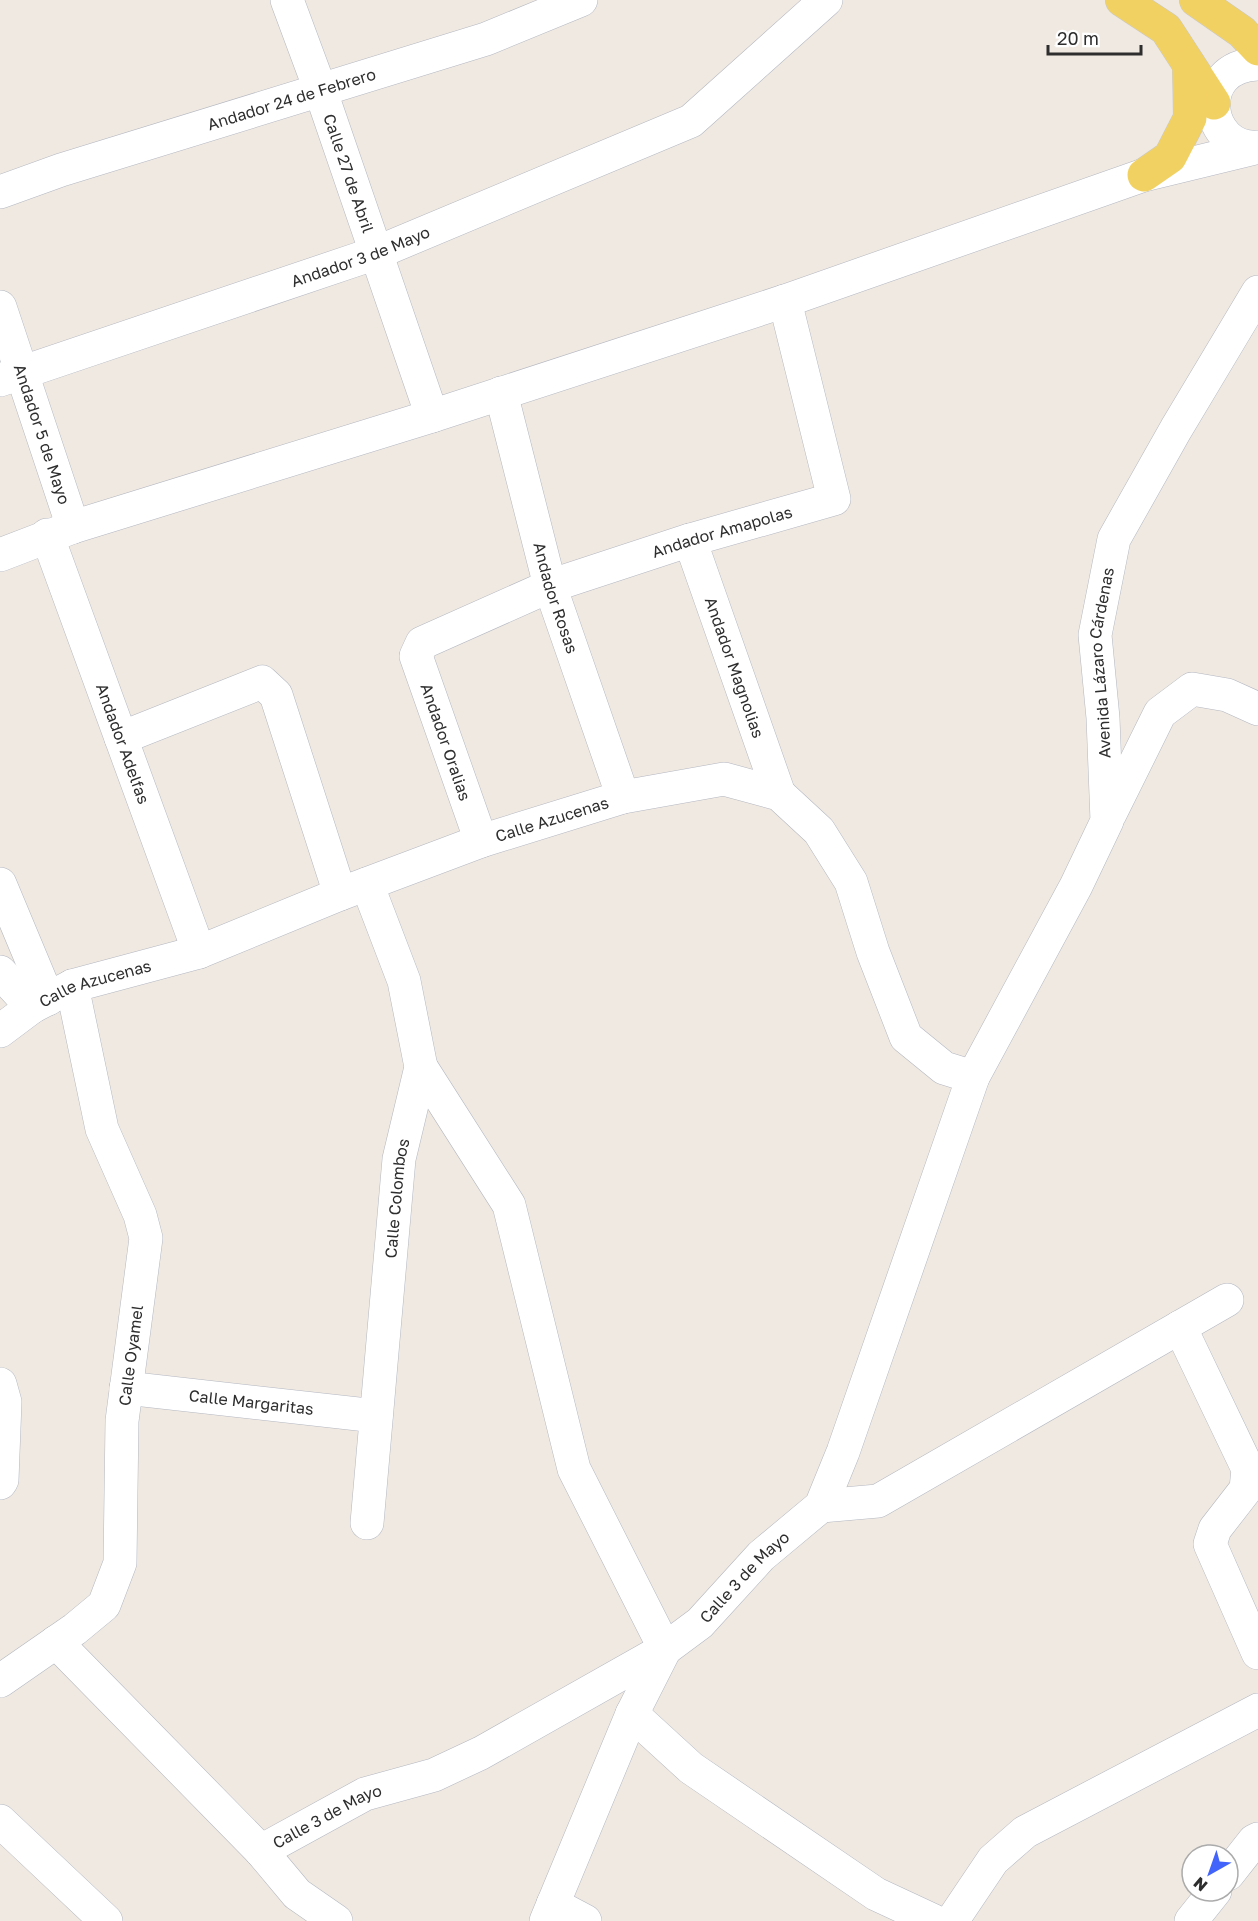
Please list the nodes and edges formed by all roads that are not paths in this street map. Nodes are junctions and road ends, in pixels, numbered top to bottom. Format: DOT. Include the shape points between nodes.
graph roads {
  1 [pos="287,0"];
  2 [pos="581,0"];
  3 [pos="826,0"];
  4 [pos="1122,0"];
  5 [pos="1196,0"];
  6 [pos="1253,39"];
  7 [pos="1258,64"];
  8 [pos="1189,65"];
  9 [pos="320,90"];
  10 [pos="1214,103"];
  11 [pos="1256,148"];
  12 [pos="1144,175"];
  13 [pos="0,192"];
  14 [pos="376,253"];
  15 [pos="1258,292"];
  16 [pos="785,301"];
  17 [pos="0,307"];
  18 [pos="10,377"];
  19 [pos="501,393"];
  20 [pos="432,416"];
  21 [pos="60,531"];
  22 [pos="690,540"];
  23 [pos="0,555"];
  24 [pos="550,586"];
  25 [pos="422,643"];
  26 [pos="1258,709"];
  27 [pos="121,738"];
  28 [pos="779,794"];
  29 [pos="623,797"];
  30 [pos="1107,821"];
  31 [pos="481,841"];
  32 [pos="0,884"];
  33 [pos="354,889"];
  34 [pos="199,952"];
  35 [pos="0,972"];
  36 [pos="51,997"];
  37 [pos="0,1031"];
  38 [pos="421,1067"];
  39 [pos="974,1077"];
  40 [pos="1227,1300"];
  41 [pos="1180,1327"];
  42 [pos="0,1384"];
  43 [pos="126,1388"];
  44 [pos="376,1416"];
  45 [pos="0,1483"];
  46 [pos="821,1506"];
  47 [pos="367,1523"];
  48 [pos="56,1642"];
  49 [pos="665,1649"];
  50 [pos="1258,1653"];
  51 [pos="0,1682"];
  52 [pos="1258,1710"];
  53 [pos="632,1714"];
  54 [pos="0,1821"];
  55 [pos="1258,1839"];
  56 [pos="261,1851"];
  57 [pos="1240,1859"];
  58 [pos="1205,1903"];
  59 [pos="550,1913"];
  60 [pos="106,1921"];
  61 [pos="336,1921"];
  62 [pos="585,1921"];
  63 [pos="934,1921"];
  64 [pos="952,1921"];
  65 [pos="1191,1921"];
  1 -- 9 [label="street, Calle 27 de Abril"];
  2 -- 9 [label="street, Andador 24 de Febrero" via="486,39"];
  3 -- 14 [label="street, Andador 3 de Mayo" via="691,121"];
  4 -- 8 [label="main road" via="1166,29"];
  5 -- 6 [label="main road"];
  7 -- 10 [label="street" via="1233,70 1215,92"];
  8 -- 10 [label="main road"];
  8 -- 12 [label="main road" via="1191,118 1170,157"];
  9 -- 13 [label="street, Andador 24 de Febrero"];
  9 -- 14 [label="street, Calle 27 de Abril"];
  10 -- 11 [label="street" via="1217,123 1226,135 1239,144"];
  11 -- 12 [label="street"];
  12 -- 16 [label="street"];
  14 -- 18 [label="street, Andador 3 de Mayo"];
  14 -- 20 [label="street, Calle 27 de Abril"];
  15 -- 30 [label="street, Avenida Lázaro Cárdenas" via="1114,539 1095,635"];
  16 -- 19 [label="street"];
  16 -- 22 [label="street, Andador Amapolas" via="834,499"];
  17 -- 18 [label="street, Andador 5 de Mayo"];
  18 -- 21 [label="street, Andador 5 de Mayo"];
  19 -- 20 [label="street"];
  19 -- 24 [label="street, Andador Rosas"];
  20 -- 21 [label="street"];
  21 -- 23 [label="street"];
  21 -- 27 [label="street, Andador Adelfas"];
  22 -- 24 [label="street, Andador Amapolas"];
  22 -- 28 [label="street, Andador Magnolias"];
  24 -- 25 [label="street, Andador Amapolas"];
  24 -- 29 [label="street, Andador Rosas"];
  25 -- 31 [label="street, Andador Oralias" via="416,656"];
  26 -- 30 [label="street" via="1227,695 1192,689 1160,713"];
  27 -- 33 [label="street, Calle Colombos" via="262,682 276,695"];
  27 -- 34 [label="street, Andador Adelfas"];
  28 -- 29 [label="street, Calle Azucenas" via="724,779"];
  28 -- 39 [label="street, Calle Azucenas" via="819,831 851,882 906,1037 944,1068"];
  29 -- 31 [label="street, Calle Azucenas"];
  30 -- 39 [label="street, Avenida Lázaro Cárdenas"];
  31 -- 33 [label="street, Calle Azucenas"];
  32 -- 36 [label="street, Calle Oyamel"];
  33 -- 34 [label="street, Calle Azucenas"];
  33 -- 38 [label="street, Calle Colombos" via="404,981"];
  34 -- 36 [label="street, Calle Azucenas"];
  35 -- 36 [label="street"];
  36 -- 37 [label="street, Calle Azucenas"];
  36 -- 43 [label="street, Calle Oyamel" via="146,1238"];
  38 -- 44 [label="street, Calle Colombos" via="399,1159"];
  38 -- 49 [label="street" via="509,1205 574,1469"];
  39 -- 46 [label="street, Calle 3 de Mayo"];
  40 -- 41 [label="street"];
  41 -- 46 [label="street" via="878,1501"];
  41 -- 50 [label="street" via="1248,1469 1246,1489 1215,1528 1210,1544"];
  42 -- 45 [label="street" via="5,1402"];
  43 -- 44 [label="street, Calle Margaritas"];
  43 -- 48 [label="street, Calle Oyamel" via="120,1563 104,1605"];
  44 -- 47 [label="street, Calle Colombos"];
  46 -- 49 [label="street, Calle 3 de Mayo" via="761,1556 700,1623"];
  48 -- 51 [label="street, Calle Oyamel"];
  48 -- 56 [label="street"];
  49 -- 53 [label="street"];
  49 -- 56 [label="street, Calle 3 de Mayo" via="481,1753 434,1775 365,1794"];
  52 -- 64 [label="street" via="1025,1832 993,1860"];
  53 -- 59 [label="street"];
  53 -- 63 [label="street" via="691,1767 876,1894"];
  54 -- 60 [label="street"];
  55 -- 57 [label="street"];
  56 -- 61 [label="street" via="297,1894"];
  58 -- 65 [label="street"];
  59 -- 62 [label="street"];
}
